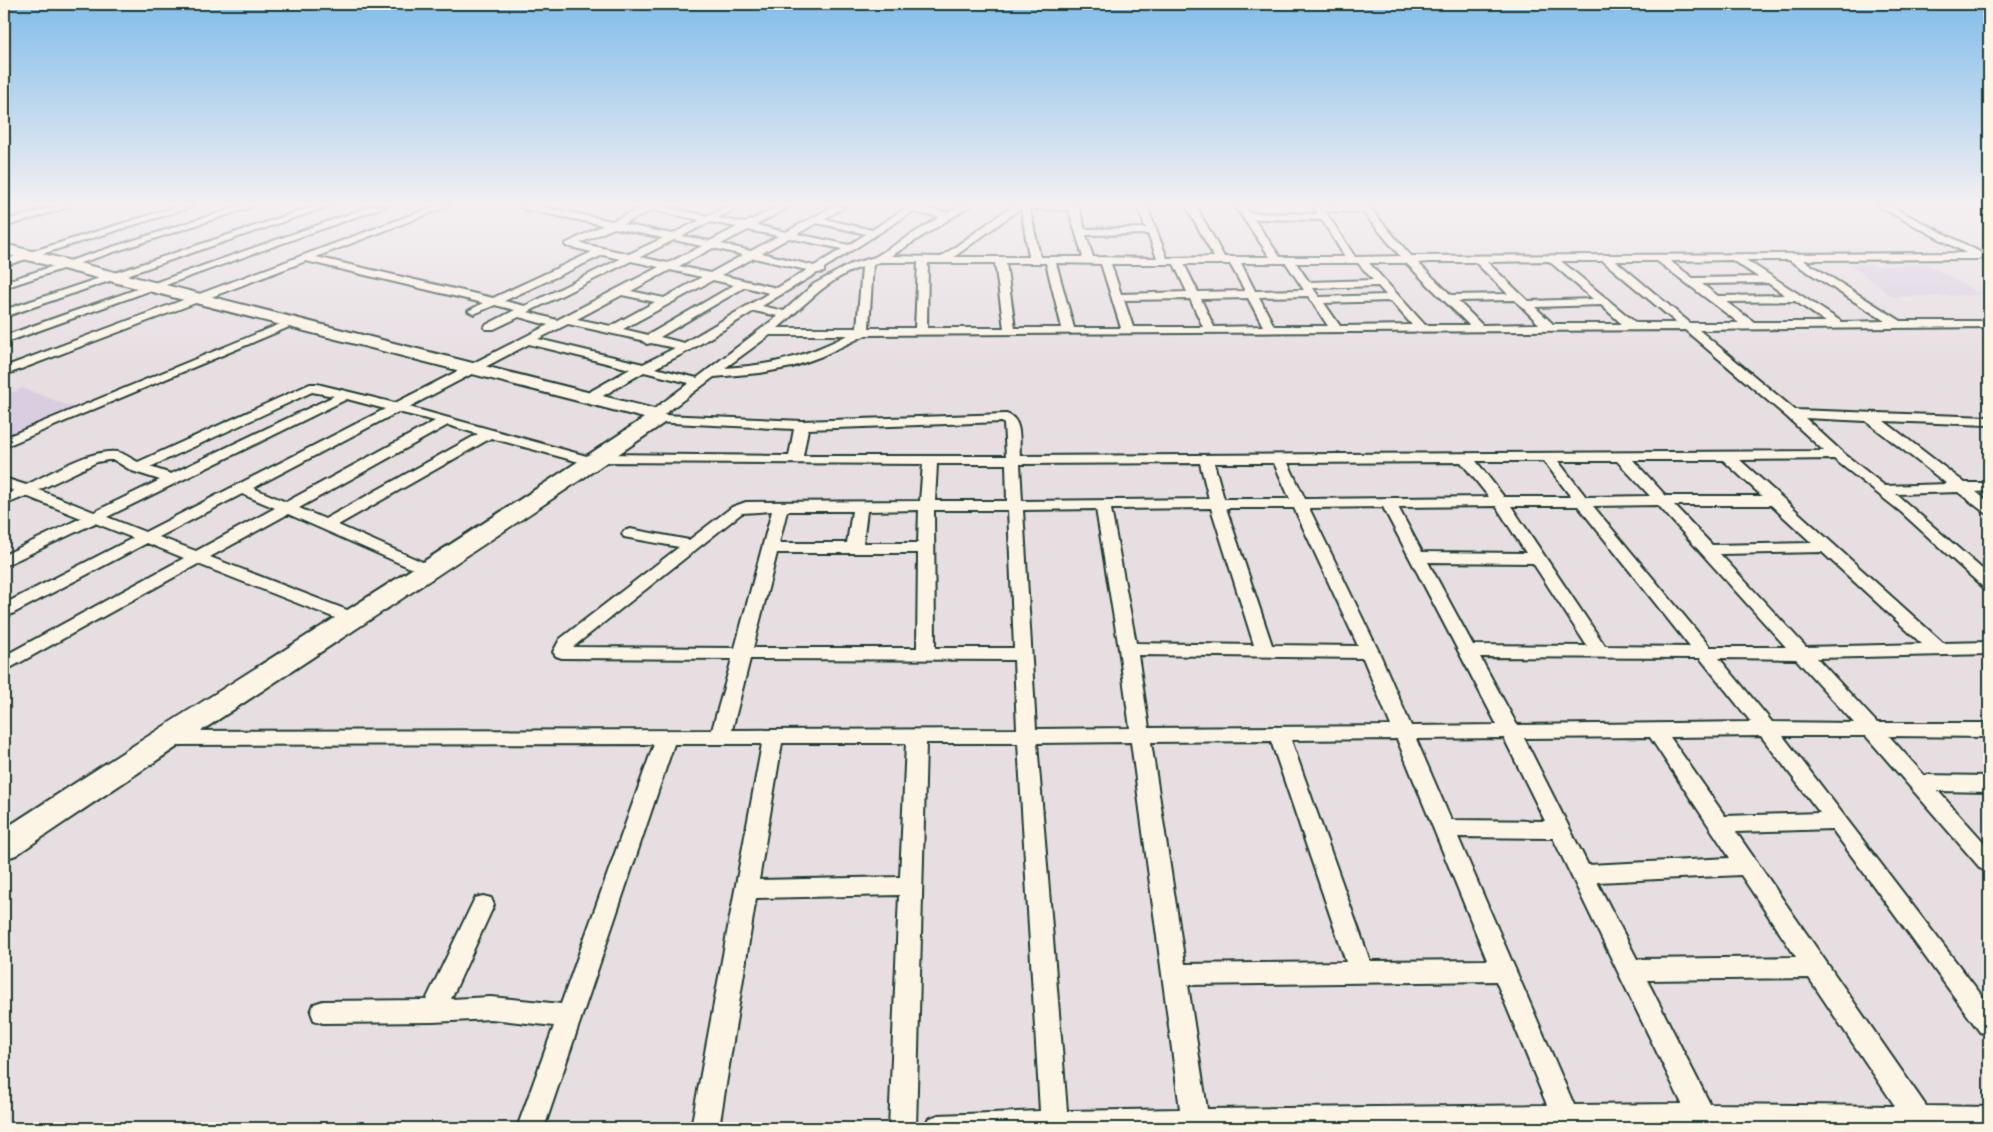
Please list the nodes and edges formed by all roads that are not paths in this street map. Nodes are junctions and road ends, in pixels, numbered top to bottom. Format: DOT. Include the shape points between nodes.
graph roads {
  1 [pos="17,259"];
  2 [pos="44,259"];
  3 [pos="87,259"];
  4 [pos="165,259"];
  5 [pos="231,259"];
  6 [pos="303,259"];
  7 [pos="309,259"];
  8 [pos="585,259"];
  9 [pos="628,259"];
  10 [pos="634,259"];
  11 [pos="686,259"];
  12 [pos="746,259"];
  13 [pos="776,259"];
  14 [pos="832,259"];
  15 [pos="877,259"];
  16 [pos="1000,259"];
  17 [pos="1220,259"];
  18 [pos="1233,259"];
  19 [pos="1282,259"];
  20 [pos="1355,259"];
  21 [pos="1408,259"];
  22 [pos="1478,259"];
  23 [pos="1552,259"];
  24 [pos="1561,259"];
  25 [pos="1607,259"];
  26 [pos="1661,259"];
  27 [pos="1737,259"];
  28 [pos="1794,259"];
  29 [pos="923,260"];
  30 [pos="943,260"];
  31 [pos="1035,260"];
  32 [pos="1050,260"];
  33 [pos="1088,260"];
  34 [pos="1105,260"];
  35 [pos="1162,260"];
  36 [pos="1177,260"];
  37 [pos="873,261"];
  38 [pos="4,263"];
  39 [pos="68,265"];
  40 [pos="670,267"];
  41 [pos="815,268"];
  42 [pos="113,276"];
  43 [pos="834,276"];
  44 [pos="713,277"];
  45 [pos="1769,280"];
  46 [pos="1691,281"];
  47 [pos="744,283"];
  48 [pos="1381,283"];
  49 [pos="4,285"];
  50 [pos="154,286"];
  51 [pos="776,291"];
  52 [pos="622,292"];
  53 [pos="1312,293"];
  54 [pos="1252,294"];
  55 [pos="1193,295"];
  56 [pos="1116,297"];
  57 [pos="199,298"];
  58 [pos="1394,298"];
  59 [pos="1447,298"];
  60 [pos="1798,298"];
  61 [pos="1716,299"];
  62 [pos="1522,300"];
  63 [pos="494,301"];
  64 [pos="665,301"];
  65 [pos="1604,302"];
  66 [pos="751,307"];
  67 [pos="474,311"];
  68 [pos="521,311"];
  69 [pos="4,314"];
  70 [pos="787,315"];
  71 [pos="563,322"];
  72 [pos="290,323"];
  73 [pos="1898,324"];
  74 [pos="1989,324"];
  75 [pos="1839,325"];
  76 [pos="1633,326"];
  77 [pos="1687,326"];
  78 [pos="1750,326"];
  79 [pos="490,327"];
  80 [pos="1549,327"];
  81 [pos="1421,328"];
  82 [pos="1479,328"];
  83 [pos="1336,329"];
  84 [pos="1210,330"];
  85 [pos="1270,330"];
  86 [pos="611,331"];
  87 [pos="767,331"];
  88 [pos="1069,331"];
  89 [pos="1128,331"];
  90 [pos="863,332"];
  91 [pos="922,332"];
  92 [pos="1010,332"];
  93 [pos="4,340"];
  94 [pos="528,340"];
  95 [pos="647,340"];
  96 [pos="686,347"];
  97 [pos="472,368"];
  98 [pos="641,369"];
  99 [pos="4,371"];
  100 [pos="711,373"];
  101 [pos="698,382"];
  102 [pos="344,396"];
  103 [pos="589,398"];
  104 [pos="271,405"];
  105 [pos="395,408"];
  106 [pos="1792,414"];
  107 [pos="303,416"];
  108 [pos="656,417"];
  109 [pos="1870,417"];
  110 [pos="447,420"];
  111 [pos="1970,421"];
  112 [pos="1989,421"];
  113 [pos="802,425"];
  114 [pos="488,433"];
  115 [pos="1989,434"];
  116 [pos="4,443"];
  117 [pos="1837,455"];
  118 [pos="1621,456"];
  119 [pos="1727,456"];
  120 [pos="1465,457"];
  121 [pos="1548,457"];
  122 [pos="1206,458"];
  123 [pos="1280,458"];
  124 [pos="598,460"];
  125 [pos="795,460"];
  126 [pos="1013,460"];
  127 [pos="930,461"];
  128 [pos="137,468"];
  129 [pos="172,479"];
  130 [pos="4,482"];
  131 [pos="1989,487"];
  132 [pos="241,488"];
  133 [pos="1960,488"];
  134 [pos="1883,490"];
  135 [pos="27,491"];
  136 [pos="1776,500"];
  137 [pos="4,501"];
  138 [pos="1581,501"];
  139 [pos="1664,502"];
  140 [pos="1217,503"];
  141 [pos="1298,503"];
  142 [pos="1388,503"];
  143 [pos="1501,503"];
  144 [pos="927,504"];
  145 [pos="1015,504"];
  146 [pos="860,505"];
  147 [pos="1103,505"];
  148 [pos="781,506"];
  149 [pos="287,508"];
  150 [pos="1989,509"];
  151 [pos="95,517"];
  152 [pos="326,525"];
  153 [pos="630,534"];
  154 [pos="146,537"];
  155 [pos="692,545"];
  156 [pos="1827,546"];
  157 [pos="771,548"];
  158 [pos="927,548"];
  159 [pos="854,549"];
  160 [pos="1708,550"];
  161 [pos="1417,557"];
  162 [pos="194,558"];
  163 [pos="1538,558"];
  164 [pos="4,561"];
  165 [pos="428,570"];
  166 [pos="1989,583"];
  167 [pos="4,611"];
  168 [pos="354,618"];
  169 [pos="1989,648"];
  170 [pos="1128,649"];
  171 [pos="1938,649"];
  172 [pos="1266,651"];
  173 [pos="1467,651"];
  174 [pos="1370,652"];
  175 [pos="1600,652"];
  176 [pos="1705,653"];
  177 [pos="740,654"];
  178 [pos="926,654"];
  179 [pos="1022,654"];
  180 [pos="1803,654"];
  181 [pos="4,664"];
  182 [pos="1767,729"];
  183 [pos="1655,730"];
  184 [pos="1872,730"];
  185 [pos="1989,730"];
  186 [pos="1402,732"];
  187 [pos="1511,732"];
  188 [pos="1279,734"];
  189 [pos="1140,735"];
  190 [pos="916,736"];
  191 [pos="1026,736"];
  192 [pos="666,737"];
  193 [pos="720,737"];
  194 [pos="773,737"];
  195 [pos="166,738"];
  196 [pos="1919,783"];
  197 [pos="1989,784"];
  198 [pos="1836,821"];
  199 [pos="1719,824"];
  200 [pos="1443,828"];
  201 [pos="1560,830"];
  202 [pos="4,846"];
  203 [pos="1989,863"];
  204 [pos="1748,866"];
  205 [pos="1581,874"];
  206 [pos="911,886"];
  207 [pos="746,889"];
  208 [pos="483,905"];
  209 [pos="1816,967"];
  210 [pos="1503,970"];
  211 [pos="1628,970"];
  212 [pos="1361,971"];
  213 [pos="1174,975"];
  214 [pos="323,1012"];
  215 [pos="434,1012"];
  216 [pos="570,1016"];
  217 [pos="1989,1024"];
  218 [pos="1566,1119"];
  219 [pos="1919,1119"];
  220 [pos="1989,1120"];
  221 [pos="1705,1123"];
  222 [pos="1860,1123"];
  223 [pos="1536,1124"];
  224 [pos="1338,1125"];
  225 [pos="1055,1126"];
  226 [pos="1195,1126"];
  227 [pos="531,1128"];
  228 [pos="705,1128"];
  229 [pos="903,1128"];
  230 [pos="938,1128"];
  1 -- 38 [label="street"];
  2 -- 39 [label="main road"];
  3 -- 39 [label="street"];
  4 -- 42 [label="street"];
  5 -- 50 [label="street"];
  6 -- 57 [label="street"];
  7 -- 63 [label="street"];
  8 -- 63 [label="street"];
  9 -- 68 [label="street"];
  10 -- 40 [label="street"];
  11 -- 40 [label="street"];
  12 -- 44 [label="street"];
  13 -- 41 [label="street"];
  14 -- 41 [label="street"];
  15 -- 37 [label="street"];
  16 -- 30 [label="street"];
  16 -- 31 [label="street"];
  16 -- 92 [label="street"];
  17 -- 18 [label="street"];
  17 -- 36 [label="street"];
  18 -- 19 [label="street"];
  18 -- 54 [label="street"];
  19 -- 20 [label="street"];
  19 -- 53 [label="street"];
  20 -- 21 [label="street"];
  20 -- 48 [label="street"];
  21 -- 22 [label="street"];
  21 -- 59 [label="street"];
  22 -- 23 [label="street"];
  22 -- 62 [label="street"];
  23 -- 24 [label="street"];
  23 -- 65 [label="street"];
  25 -- 77 [label="street"];
  26 -- 46 [label="street"];
  27 -- 45 [label="street"];
  28 -- 73 [label="street"];
  29 -- 30 [label="street"];
  29 -- 37 [label="street"];
  29 -- 91 [label="street"];
  31 -- 32 [label="street"];
  32 -- 33 [label="street"];
  32 -- 88 [label="street"];
  33 -- 34 [label="street"];
  34 -- 35 [label="street"];
  34 -- 56 [label="street"];
  35 -- 36 [label="street"];
  36 -- 55 [label="street"];
  37 -- 43 [label="street"];
  37 -- 90 [label="street"];
  39 -- 42 [label="main road"];
  39 -- 49 [label="street"];
  40 -- 44 [label="street"];
  40 -- 52 [label="street"];
  41 -- 43 [label="street"];
  41 -- 51 [label="street"];
  42 -- 50 [label="main road"];
  42 -- 69 [label="street"];
  43 -- 70 [label="street" via="818,286"];
  44 -- 47 [label="street"];
  44 -- 64 [label="street"];
  45 -- 46 [label="street"];
  45 -- 60 [label="street"];
  46 -- 61 [label="street"];
  47 -- 51 [label="street"];
  47 -- 95 [label="street"];
  48 -- 53 [label="street"];
  48 -- 58 [label="street"];
  50 -- 57 [label="main road"];
  50 -- 93 [label="street"];
  51 -- 66 [label="street"];
  52 -- 64 [label="street"];
  52 -- 71 [label="street"];
  53 -- 54 [label="street"];
  53 -- 58 [label="street"];
  53 -- 83 [label="street"];
  54 -- 55 [label="street"];
  54 -- 85 [label="street"];
  55 -- 56 [label="street"];
  55 -- 84 [label="street"];
  56 -- 89 [label="street"];
  57 -- 72 [label="main road"];
  57 -- 99 [label="street"];
  58 -- 81 [label="street"];
  59 -- 62 [label="street"];
  59 -- 82 [label="street"];
  60 -- 61 [label="street"];
  60 -- 75 [label="street"];
  61 -- 78 [label="street"];
  62 -- 65 [label="street"];
  62 -- 80 [label="street"];
  63 -- 67 [label="street"];
  63 -- 68 [label="street"];
  64 -- 86 [label="street"];
  65 -- 76 [label="street"];
  66 -- 70 [label="street"];
  66 -- 96 [label="street"];
  68 -- 71 [label="street"];
  68 -- 79 [label="street"];
  70 -- 87 [label="street"];
  71 -- 86 [label="street"];
  71 -- 94 [label="street"];
  72 -- 97 [label="main road"];
  72 -- 116 [label="street"];
  73 -- 74 [label="street"];
  73 -- 75 [label="street"];
  75 -- 78 [label="street"];
  76 -- 77 [label="street"];
  76 -- 80 [label="street"];
  77 -- 78 [label="street"];
  77 -- 106 [label="street"];
  80 -- 82 [label="street"];
  81 -- 82 [label="street"];
  81 -- 83 [label="street"];
  83 -- 85 [label="street"];
  84 -- 85 [label="street"];
  84 -- 89 [label="street"];
  86 -- 95 [label="street"];
  87 -- 90 [label="street"];
  87 -- 100 [label="street"];
  88 -- 89 [label="street"];
  88 -- 92 [label="street"];
  90 -- 91 [label="street"];
  90 -- 100 [label="street" via="787,364"];
  91 -- 92 [label="street"];
  94 -- 97 [label="street"];
  94 -- 98 [label="street"];
  95 -- 96 [label="street"];
  96 -- 98 [label="street"];
  97 -- 103 [label="main road"];
  97 -- 105 [label="street"];
  98 -- 101 [label="street"];
  98 -- 103 [label="street"];
  100 -- 101 [label="street"];
  101 -- 108 [label="street"];
  102 -- 104 [label="street" via="310,388"];
  102 -- 105 [label="street"];
  102 -- 107 [label="street"];
  103 -- 108 [label="main road"];
  104 -- 107 [label="street"];
  104 -- 128 [label="street"];
  105 -- 110 [label="street"];
  105 -- 132 [label="street"];
  106 -- 109 [label="street"];
  106 -- 117 [label="street"];
  107 -- 129 [label="street"];
  108 -- 113 [label="street"];
  108 -- 124 [label="main road"];
  109 -- 111 [label="street"];
  109 -- 133 [label="street"];
  110 -- 114 [label="street"];
  110 -- 149 [label="street"];
  111 -- 112 [label="street"];
  111 -- 115 [label="street"];
  113 -- 125 [label="street"];
  113 -- 126 [label="street" via="1006,418 1011,423"];
  114 -- 124 [label="street"];
  114 -- 152 [label="street"];
  117 -- 119 [label="street"];
  117 -- 134 [label="street"];
  118 -- 119 [label="street"];
  118 -- 121 [label="street"];
  118 -- 139 [label="street"];
  119 -- 136 [label="street"];
  120 -- 121 [label="street"];
  120 -- 123 [label="street"];
  120 -- 143 [label="street"];
  121 -- 138 [label="street"];
  122 -- 123 [label="street"];
  122 -- 126 [label="street"];
  122 -- 140 [label="street"];
  123 -- 141 [label="street"];
  124 -- 125 [label="street"];
  124 -- 165 [label="main road"];
  125 -- 127 [label="street"];
  126 -- 127 [label="street"];
  126 -- 145 [label="street"];
  127 -- 144 [label="street"];
  128 -- 129 [label="street"];
  128 -- 135 [label="street" via="117,456 101,457"];
  129 -- 151 [label="street"];
  130 -- 135 [label="street"];
  131 -- 133 [label="street"];
  132 -- 149 [label="street"];
  132 -- 154 [label="street"];
  133 -- 134 [label="street"];
  133 -- 150 [label="street"];
  134 -- 166 [label="street"];
  135 -- 137 [label="street"];
  135 -- 151 [label="street"];
  136 -- 139 [label="street"];
  136 -- 156 [label="street"];
  138 -- 139 [label="street"];
  138 -- 143 [label="street"];
  138 -- 176 [label="street"];
  139 -- 160 [label="street"];
  140 -- 141 [label="street"];
  140 -- 147 [label="street"];
  140 -- 172 [label="street"];
  141 -- 142 [label="street"];
  141 -- 174 [label="street"];
  142 -- 143 [label="street"];
  142 -- 161 [label="street"];
  143 -- 163 [label="street"];
  144 -- 145 [label="street"];
  144 -- 146 [label="street"];
  144 -- 158 [label="street"];
  145 -- 147 [label="street"];
  145 -- 179 [label="street"];
  146 -- 148 [label="street"];
  146 -- 159 [label="street"];
  147 -- 170 [label="street"];
  148 -- 155 [label="street" via="739,509"];
  148 -- 157 [label="street"];
  149 -- 152 [label="street"];
  149 -- 162 [label="street"];
  151 -- 154 [label="street"];
  151 -- 164 [label="street"];
  152 -- 165 [label="street"];
  153 -- 155 [label="street"];
  154 -- 162 [label="street"];
  154 -- 167 [label="street"];
  155 -- 177 [label="street" via="566,643 562,652"];
  156 -- 160 [label="street"];
  156 -- 171 [label="street"];
  157 -- 159 [label="street"];
  157 -- 177 [label="street"];
  158 -- 159 [label="street"];
  158 -- 178 [label="street"];
  160 -- 180 [label="street"];
  161 -- 163 [label="street"];
  161 -- 173 [label="street"];
  162 -- 168 [label="street"];
  162 -- 181 [label="street"];
  163 -- 175 [label="street"];
  165 -- 168 [label="main road"];
  168 -- 195 [label="main road"];
  169 -- 171 [label="street"];
  170 -- 172 [label="street"];
  170 -- 189 [label="street"];
  171 -- 180 [label="street"];
  172 -- 174 [label="street"];
  173 -- 175 [label="street"];
  173 -- 187 [label="street"];
  174 -- 186 [label="street"];
  175 -- 176 [label="street"];
  176 -- 180 [label="street"];
  176 -- 182 [label="street"];
  177 -- 178 [label="street"];
  177 -- 193 [label="street"];
  178 -- 179 [label="street"];
  179 -- 191 [label="street"];
  180 -- 184 [label="street"];
  182 -- 183 [label="street"];
  182 -- 184 [label="street"];
  182 -- 198 [label="street"];
  183 -- 187 [label="street"];
  183 -- 199 [label="street"];
  184 -- 185 [label="street"];
  184 -- 196 [label="street"];
  186 -- 187 [label="street"];
  186 -- 188 [label="street"];
  186 -- 200 [label="street"];
  187 -- 201 [label="street"];
  188 -- 189 [label="street"];
  188 -- 212 [label="street"];
  189 -- 191 [label="street"];
  189 -- 213 [label="street"];
  190 -- 191 [label="street"];
  190 -- 194 [label="street"];
  190 -- 206 [label="street"];
  191 -- 225 [label="street"];
  192 -- 193 [label="street"];
  192 -- 195 [label="street"];
  192 -- 216 [label="street"];
  193 -- 194 [label="street"];
  194 -- 207 [label="street"];
  195 -- 202 [label="main road"];
  196 -- 197 [label="street"];
  196 -- 203 [label="street"];
  198 -- 199 [label="street"];
  198 -- 217 [label="street"];
  199 -- 204 [label="street"];
  200 -- 201 [label="street"];
  200 -- 210 [label="street"];
  201 -- 205 [label="street"];
  204 -- 205 [label="street"];
  204 -- 209 [label="street"];
  205 -- 211 [label="street"];
  206 -- 207 [label="street"];
  206 -- 229 [label="street"];
  207 -- 228 [label="street"];
  208 -- 215 [label="street"];
  209 -- 211 [label="street"];
  209 -- 219 [label="street"];
  210 -- 212 [label="street"];
  210 -- 218 [label="street"];
  211 -- 221 [label="street"];
  212 -- 213 [label="street"];
  213 -- 226 [label="street"];
  214 -- 215 [label="street"];
  215 -- 216 [label="street" via="491,1008"];
  216 -- 227 [label="street"];
  218 -- 221 [label="street"];
  218 -- 223 [label="street"];
  219 -- 220 [label="street"];
  219 -- 222 [label="street"];
  221 -- 222 [label="street"];
  223 -- 224 [label="street"];
  224 -- 226 [label="street"];
  225 -- 226 [label="street"];
  225 -- 230 [label="street"];
}
